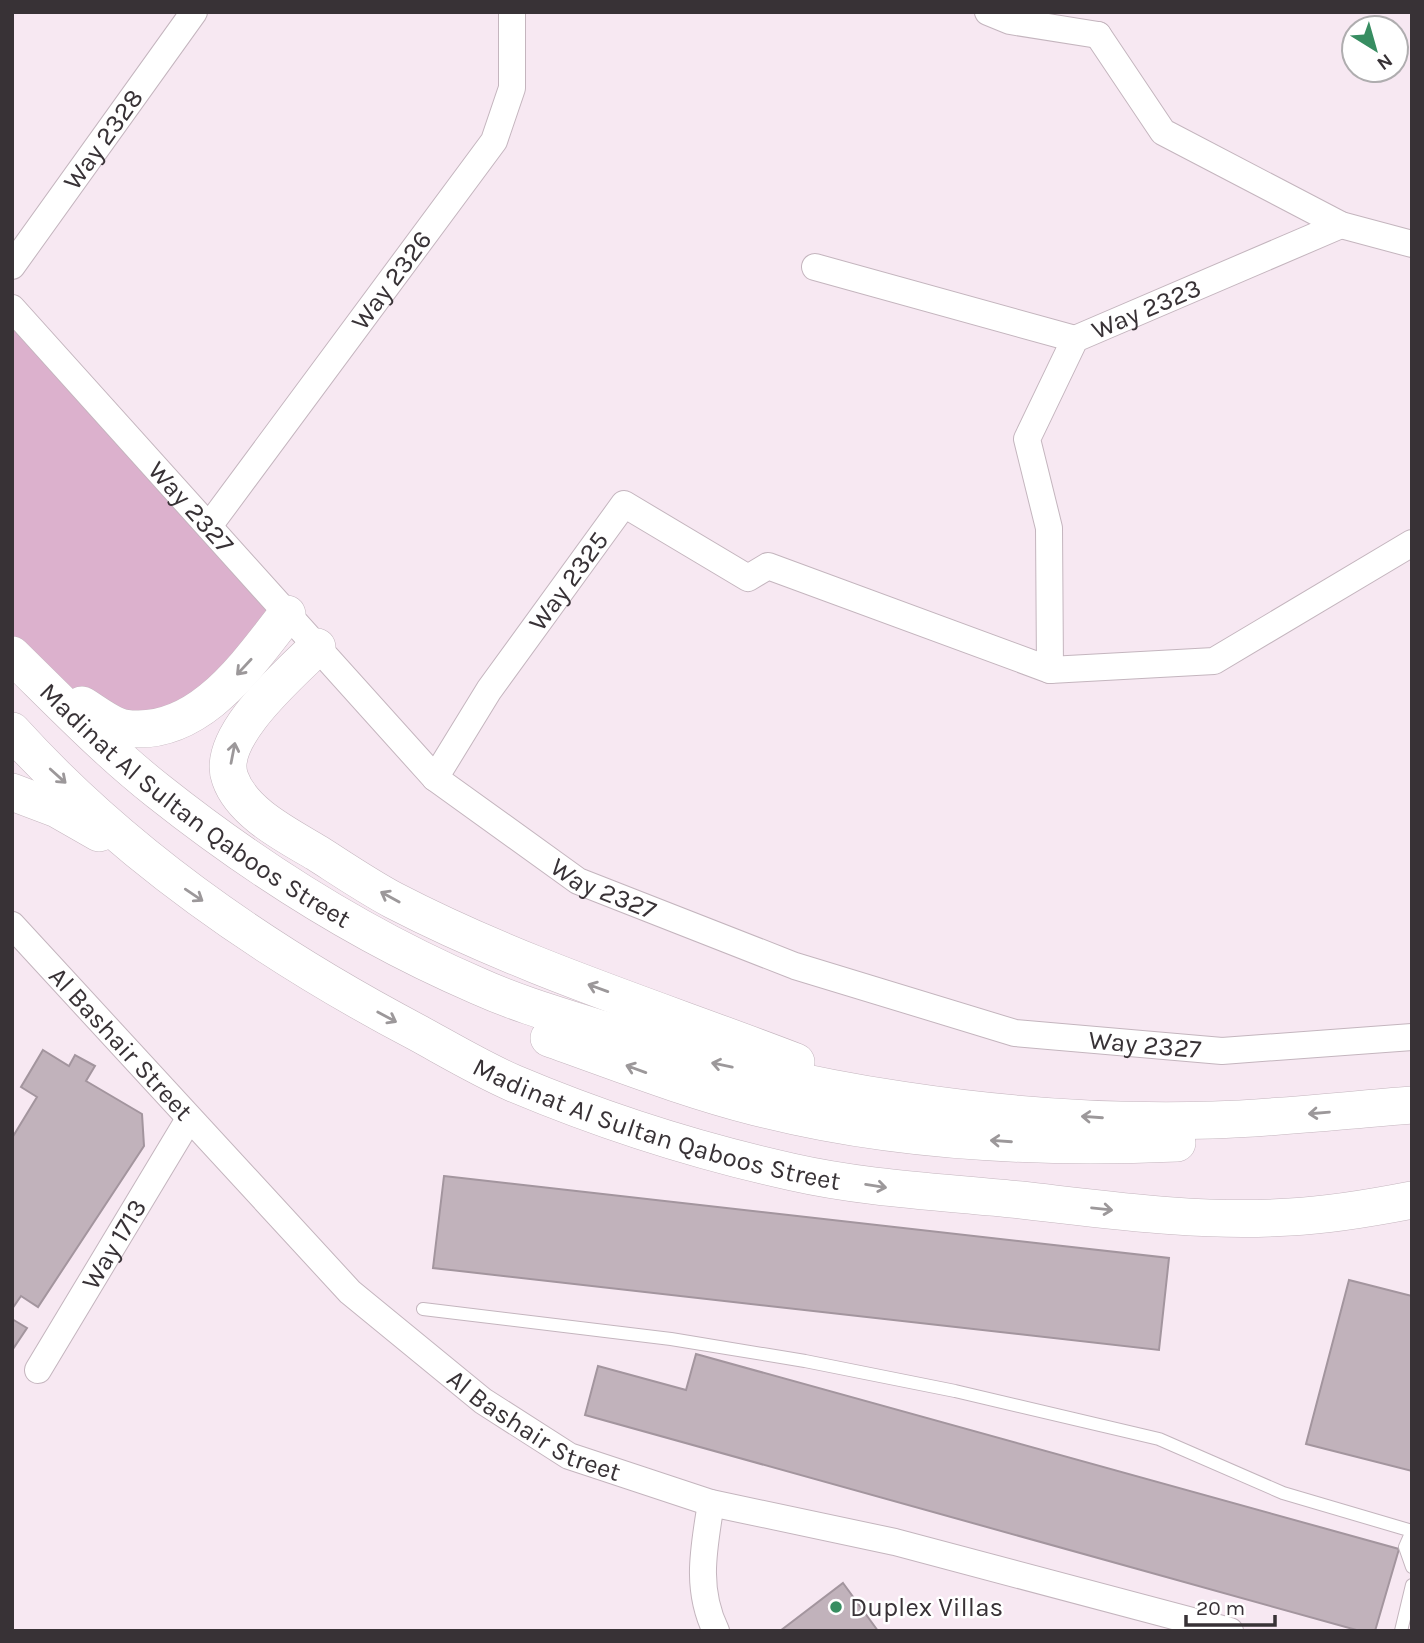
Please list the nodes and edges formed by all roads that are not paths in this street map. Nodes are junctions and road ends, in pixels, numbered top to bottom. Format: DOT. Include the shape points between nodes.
graph roads {
  1 [pos="194,12"];
  2 [pos="512,12"];
  3 [pos="988,12"];
  4 [pos="1098,24"];
  5 [pos="1341,225"];
  6 [pos="1412,244"];
  7 [pos="12,266"];
  8 [pos="815,267"];
  9 [pos="12,308"];
  10 [pos="1075,340"];
  11 [pos="209,526"];
  12 [pos="1412,543"];
  13 [pos="287,614"];
  14 [pos="317,647"];
  15 [pos="14,657"];
  16 [pos="1050,670"];
  17 [pos="12,731"];
  18 [pos="435,778"];
  19 [pos="12,792"];
  20 [pos="152,863"];
  21 [pos="333,912"];
  22 [pos="12,925"];
  23 [pos="1412,1037"];
  24 [pos="891,1098"];
  25 [pos="1412,1105"];
  26 [pos="188,1119"];
  27 [pos="1412,1127"];
  28 [pos="1412,1200"];
  29 [pos="1341,1213"];
  30 [pos="1412,1218"];
  31 [pos="423,1308"];
  32 [pos="38,1370"];
  33 [pos="711,1503"];
  34 [pos="1412,1531"];
  35 [pos="1412,1567"];
  36 [pos="1412,1585"];
  37 [pos="716,1631"];
  38 [pos="1230,1631"];
  39 [pos="1401,1631"];
  1 -- 7 [label="street, Way 2328"];
  2 -- 11 [label="street, Way 2326" via="512,88 494,141"];
  3 -- 4 [label="street" via="1010,21"];
  4 -- 5 [label="street" via="1163,132"];
  5 -- 6 [label="street"];
  5 -- 10 [label="street, Way 2323"];
  8 -- 10 [label="street"];
  9 -- 11 [label="street, Way 2327"];
  10 -- 16 [label="street, Way 2323" via="1027,439 1049,528"];
  11 -- 13 [label="street, Way 2327"];
  12 -- 16 [label="street" via="1214,662"];
  13 -- 14 [label="street, Way 2327"];
  13 -- 15 [label="main road, one-way" via="211,702 164,727 122,728"];
  14 -- 18 [label="street, Way 2327"];
  24 -- 14 [label="main road, one-way" via="550,971 393,900 250,807 229,777 232,746 252,711"];
  15 -- 21 [label="main road, Madinat Al Sultan Qaboos Street" via="158,791"];
  16 -- 18 [label="street, Way 2325" via="768,566 748,578 624,504 489,690"];
  17 -- 20 [label="main road, Madinat Al Sultan Qaboos Street, one-way"];
  18 -- 23 [label="street, Way 2327" via="578,881 795,967 1015,1033 1222,1051"];
  19 -- 20 [label="main road" via="57,810"];
  20 -- 29 [label="main road, Madinat Al Sultan Qaboos Street, one-way" via="355,1000 511,1082 678,1144 795,1173 899,1189 1163,1215 1285,1218"];
  24 -- 21 [label="main road, Madinat Al Sultan Qaboos Street, one-way" via="686,1057 523,1004 452,974"];
  27 -- 21 [label="main road, one-way" via="1316,1138 1094,1147 893,1134 756,1107 542,1035 374,950"];
  22 -- 26 [label="street, Al Bashair Street"];
  25 -- 24 [label="main road, Madinat Al Sultan Qaboos Street, one-way" via="1271,1117 1130,1120"];
  26 -- 32 [label="street, Way 1713"];
  26 -- 33 [label="street, Al Bashair Street" via="350,1292 482,1401 569,1456"];
  28 -- 29 [label="main road, Madinat Al Sultan Qaboos Street"];
  29 -- 30 [label="main road"];
  31 -- 34 [label="lane" via="671,1339 955,1391 1159,1439 1283,1493"];
  33 -- 37 [label="street" via="700,1571 706,1610"];
  33 -- 38 [label="street, Al Bashair Street" via="895,1542"];
  34 -- 35 [label="lane" via="1405,1547"];
  36 -- 39 [label="lane"];
}
